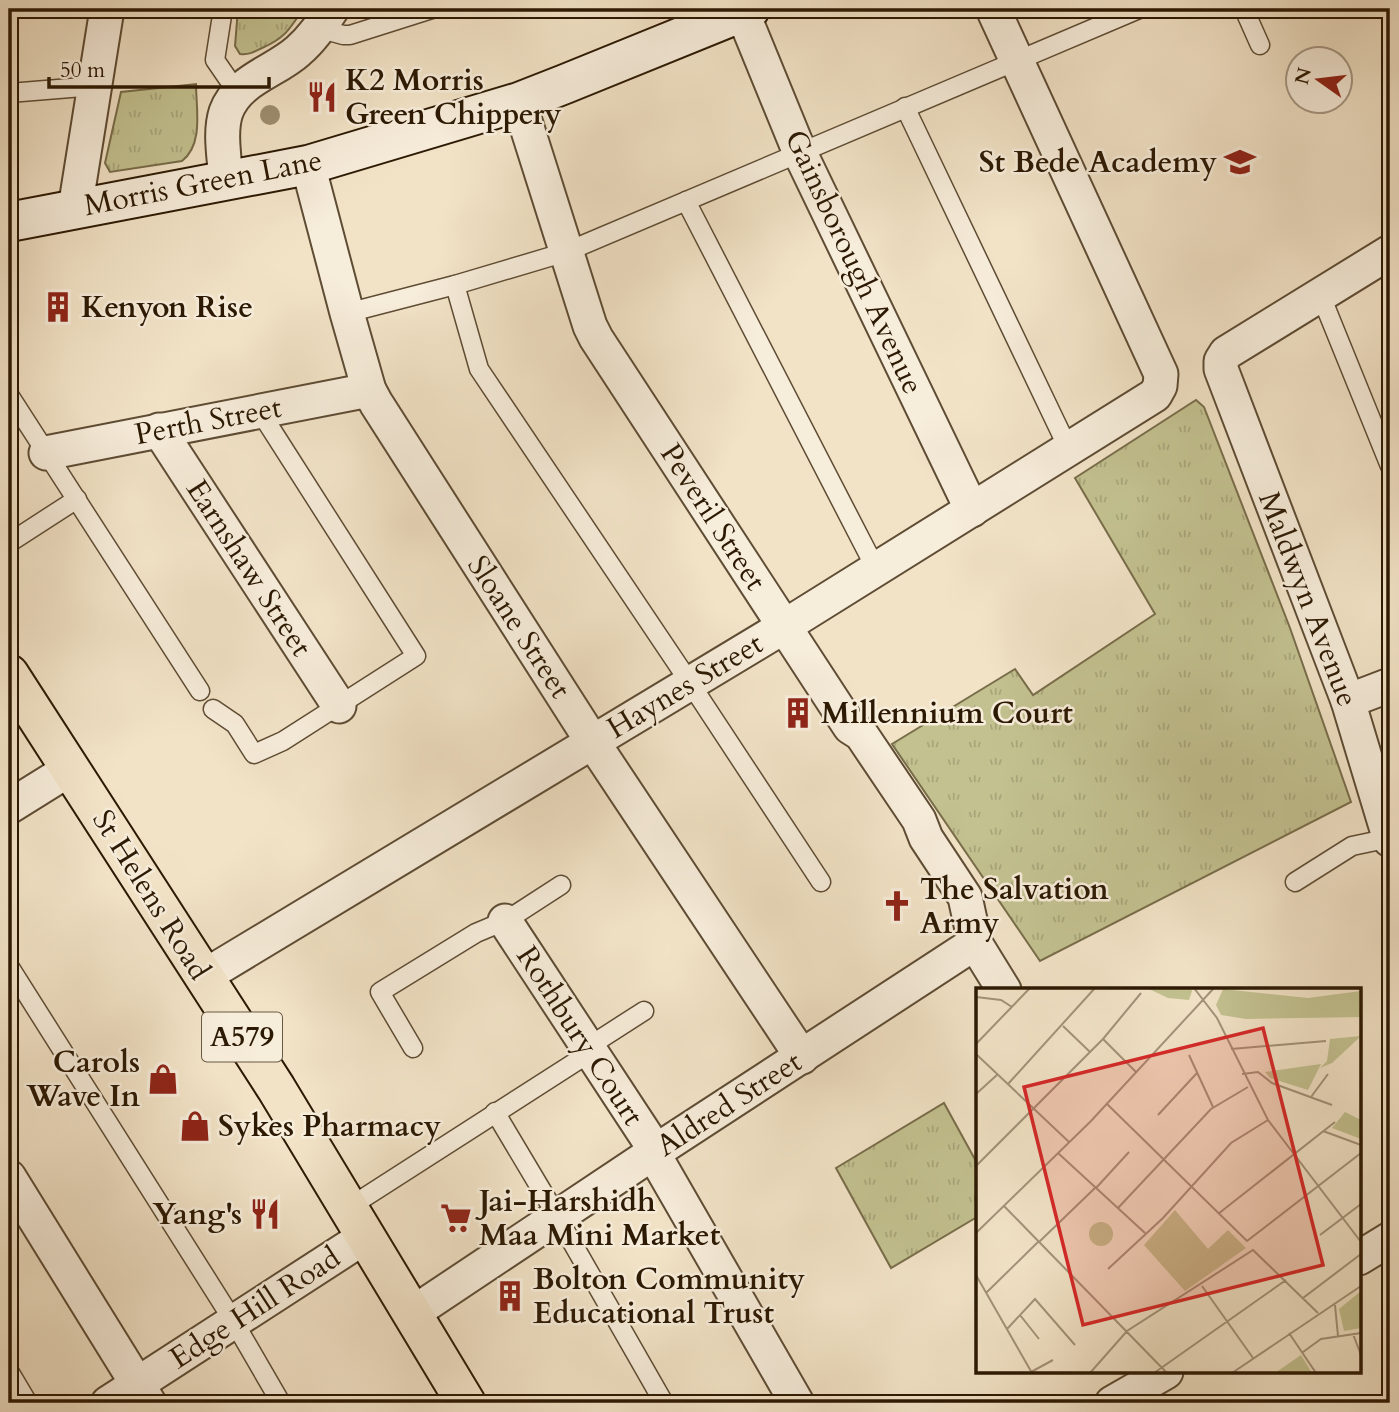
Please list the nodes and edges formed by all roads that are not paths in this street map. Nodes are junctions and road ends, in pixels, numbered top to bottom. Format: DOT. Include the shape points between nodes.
graph roads {
  1 [pos="107,9"];
  2 [pos="223,9"];
  3 [pos="432,9"];
  4 [pos="993,9"];
  5 [pos="1139,9"];
  6 [pos="1244,9"];
  7 [pos="744,10"];
  8 [pos="325,19"];
  9 [pos="1260,46"];
  10 [pos="1017,61"];
  11 [pos="95,86"];
  12 [pos="237,92"];
  13 [pos="9,93"];
  14 [pos="519,102"];
  15 [pos="905,107"];
  16 [pos="800,153"];
  17 [pos="308,165"];
  18 [pos="226,182"];
  19 [pos="685,201"];
  20 [pos="75,209"];
  21 [pos="9,222"];
  22 [pos="566,251"];
  23 [pos="1390,252"];
  24 [pos="455,285"];
  25 [pos="1321,296"];
  26 [pos="347,313"];
  27 [pos="369,390"];
  28 [pos="9,395"];
  29 [pos="260,410"];
  30 [pos="159,430"];
  31 [pos="1069,450"];
  32 [pos="46,453"];
  33 [pos="1390,466"];
  34 [pos="76,499"];
  35 [pos="972,510"];
  36 [pos="9,543"];
  37 [pos="876,569"];
  38 [pos="785,625"];
  39 [pos="9,674"];
  40 [pos="690,683"];
  41 [pos="1390,685"];
  42 [pos="201,691"];
  43 [pos="1348,701"];
  44 [pos="339,706"];
  45 [pos="213,709"];
  46 [pos="592,741"];
  47 [pos="70,769"];
  48 [pos="9,807"];
  49 [pos="1390,839"];
  50 [pos="821,882"];
  51 [pos="1295,882"];
  52 [pos="561,885"];
  53 [pos="505,921"];
  54 [pos="975,943"];
  55 [pos="9,965"];
  56 [pos="202,977"];
  57 [pos="1003,988"];
  58 [pos="644,1011"];
  59 [pos="413,1048"];
  60 [pos="589,1050"];
  61 [pos="802,1057"];
  62 [pos="495,1112"];
  63 [pos="654,1152"];
  64 [pos="9,1177"];
  65 [pos="557,1216"];
  66 [pos="357,1222"];
  67 [pos="1390,1239"];
  68 [pos="1360,1257"];
  69 [pos="413,1313"];
  70 [pos="234,1322"];
  71 [pos="9,1371"];
  72 [pos="1163,1374"];
  73 [pos="143,1394"];
  74 [pos="28,1403"];
  75 [pos="108,1403"];
  76 [pos="281,1403"];
  77 [pos="466,1403"];
  78 [pos="664,1403"];
  79 [pos="797,1403"];
  80 [pos="1112,1403"];
  1 -- 11 [label="street"];
  2 -- 12 [label="lane" via="215,60"];
  3 -- 8 [label="lane" via="350,35 343,35"];
  4 -- 10 [label="street"];
  5 -- 10 [label="lane"];
  6 -- 9 [label="lane"];
  7 -- 14 [label="street, Morris Green Lane"];
  7 -- 16 [label="street, Gainsborough Avenue"];
  8 -- 12 [label="street" via="296,52"];
  10 -- 15 [label="lane"];
  10 -- 31 [label="street, Haynes Street" via="1161,374 1155,395"];
  11 -- 13 [label="lane"];
  11 -- 20 [label="street"];
  12 -- 18 [label="street" via="226,112 223,131"];
  14 -- 17 [label="street, Morris Green Lane"];
  14 -- 22 [label="street, Peveril Street"];
  15 -- 16 [label="lane"];
  15 -- 31 [label="lane"];
  16 -- 19 [label="lane"];
  16 -- 35 [label="street, Gainsborough Avenue"];
  17 -- 18 [label="street, Morris Green Lane"];
  17 -- 26 [label="street, Sloane Street"];
  18 -- 20 [label="street, Morris Green Lane"];
  19 -- 22 [label="lane"];
  19 -- 37 [label="lane"];
  20 -- 21 [label="street, Morris Green Lane"];
  22 -- 24 [label="lane"];
  22 -- 38 [label="street, Peveril Street" via="596,338"];
  23 -- 25 [label="street"];
  24 -- 26 [label="lane"];
  24 -- 40 [label="lane" via="479,369"];
  25 -- 33 [label="lane"];
  25 -- 43 [label="street, Maldwyn Avenue" via="1226,353 1221,369"];
  26 -- 27 [label="street, Sloane Street"];
  27 -- 29 [label="street, Perth Street"];
  27 -- 46 [label="street, Sloane Street"];
  28 -- 32 [label="lane"];
  29 -- 30 [label="street, Perth Street"];
  29 -- 44 [label="lane" via="416,656"];
  30 -- 32 [label="street, Perth Street"];
  30 -- 44 [label="street, Earnshaw Street"];
  31 -- 35 [label="street, Haynes Street"];
  32 -- 34 [label="lane"];
  34 -- 36 [label="lane"];
  34 -- 42 [label="lane"];
  35 -- 37 [label="street, Haynes Street"];
  37 -- 38 [label="street, Haynes Street"];
  38 -- 40 [label="street, Haynes Street"];
  38 -- 54 [label="street, Peveril Street" via="850,727 861,734 919,820 965,897"];
  39 -- 47 [label="main road, St Helens Road / A579"];
  40 -- 46 [label="street, Haynes Street"];
  40 -- 50 [label="lane"];
  41 -- 43 [label="street"];
  43 -- 49 [label="street, Maldwyn Avenue"];
  44 -- 45 [label="lane" via="254,754 235,724"];
  46 -- 56 [label="street, Haynes Street"];
  46 -- 61 [label="street, Sloane Street"];
  47 -- 48 [label="street"];
  47 -- 56 [label="main road, St Helens Road / A579"];
  49 -- 51 [label="lane" via="1352,846"];
  52 -- 53 [label="lane, Rothbury Court"];
  53 -- 59 [label="lane, Rothbury Court" via="476,933 380,992"];
  53 -- 60 [label="street, Rothbury Court"];
  54 -- 57 [label="street, Peveril Street"];
  54 -- 61 [label="street, Aldred Street"];
  55 -- 70 [label="lane"];
  56 -- 66 [label="main road, St Helens Road / A579"];
  58 -- 60 [label="lane"];
  60 -- 62 [label="lane"];
  60 -- 63 [label="street, Rothbury Court"];
  61 -- 63 [label="street, Aldred Street"];
  62 -- 65 [label="lane"];
  62 -- 66 [label="lane"];
  63 -- 65 [label="street, Aldred Street"];
  63 -- 79 [label="street, Rothbury Court"];
  64 -- 73 [label="street"];
  65 -- 69 [label="street, Aldred Street"];
  65 -- 78 [label="lane"];
  66 -- 69 [label="main road, St Helens Road / A579"];
  66 -- 70 [label="street, Edge Hill Road"];
  67 -- 68 [label="street"];
  69 -- 77 [label="main road, St Helens Road / A579"];
  70 -- 73 [label="street, Edge Hill Road"];
  70 -- 76 [label="lane"];
  71 -- 74 [label="lane"];
  72 -- 80 [label="street"];
  73 -- 75 [label="street, Edge Hill Road"];
}
